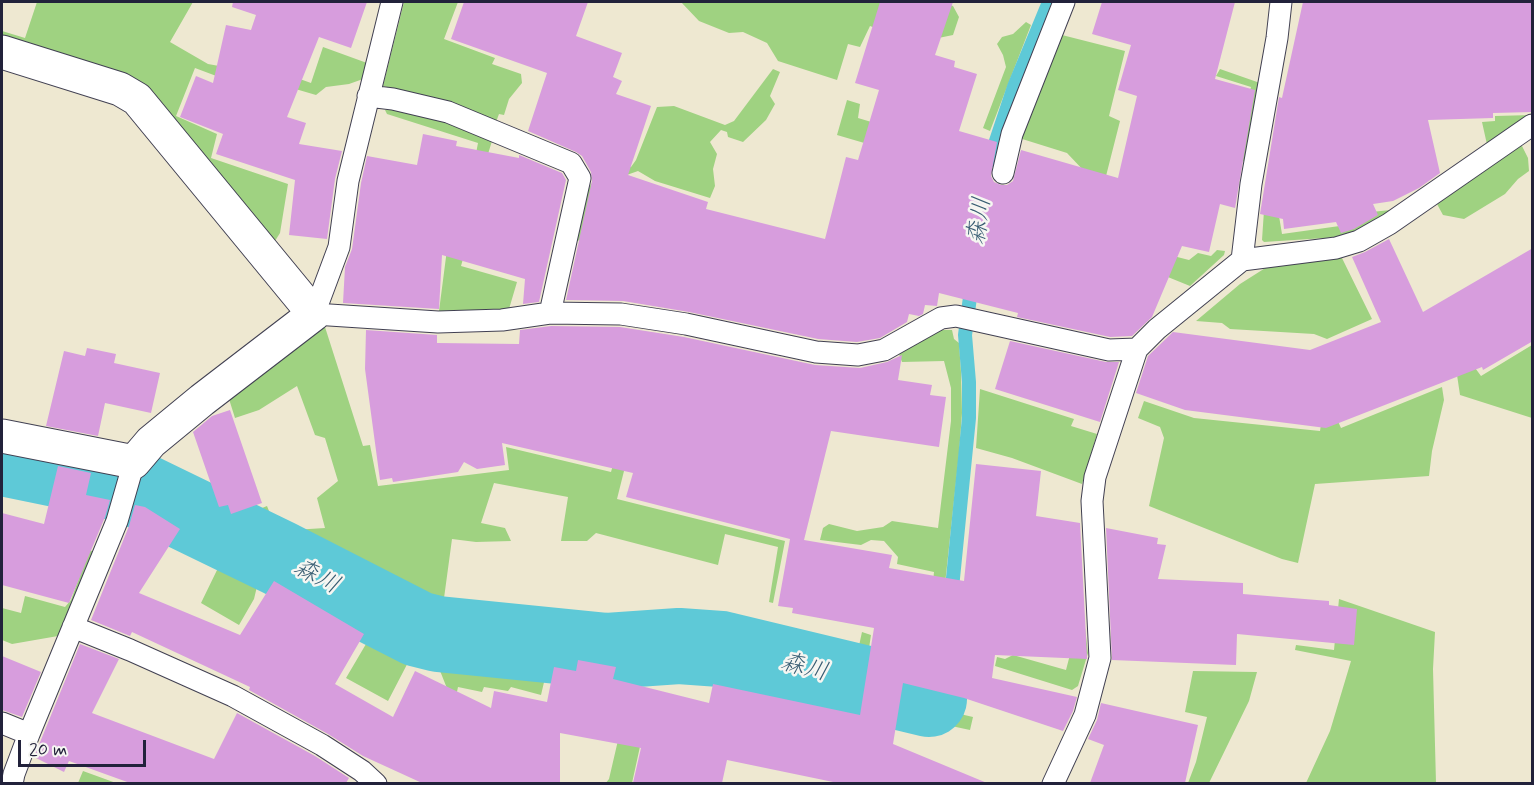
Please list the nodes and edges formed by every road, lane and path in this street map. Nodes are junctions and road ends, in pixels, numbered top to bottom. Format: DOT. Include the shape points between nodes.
graph roads {
  1 [pos="392,2"];
  2 [pos="1064,2"];
  3 [pos="1281,2"];
  4 [pos="2,52"];
  5 [pos="368,96"];
  6 [pos="1533,125"];
  7 [pos="1003,173"];
  8 [pos="1242,260"];
  9 [pos="314,314"];
  10 [pos="550,314"];
  11 [pos="1137,349"];
  12 [pos="2,436"];
  13 [pos="129,478"];
  14 [pos="74,627"];
  15 [pos="2,723"];
  16 [pos="29,734"];
  17 [pos="12,783"];
  18 [pos="376,783"];
  19 [pos="1053,783"];
  1 -- 5 [label="lane"];
  2 -- 7 [label="lane" via="1012,134"];
  3 -- 8 [label="lane"];
  4 -- 9 [label="street" via="120,89 137,99"];
  5 -- 9 [label="lane" via="348,181 339,247"];
  5 -- 10 [label="lane" via="448,112 571,163 580,178"];
  6 -- 8 [label="lane" via="1359,241 1336,248"];
  8 -- 11 [label="lane"];
  9 -- 10 [label="lane" via="438,322"];
  9 -- 13 [label="street" via="151,442"];
  10 -- 11 [label="lane" via="621,314 816,352 858,355 884,350 941,318 956,316 1109,350"];
  11 -- 19 [label="lane" via="1095,477 1092,501 1100,658 1085,715"];
  12 -- 13 [label="street"];
  13 -- 14 [label="lane" via="117,521"];
  14 -- 16 [label="lane"];
  14 -- 18 [label="lane" via="233,696 322,745"];
  15 -- 16 [label="lane"];
  16 -- 17 [label="lane"];
}
